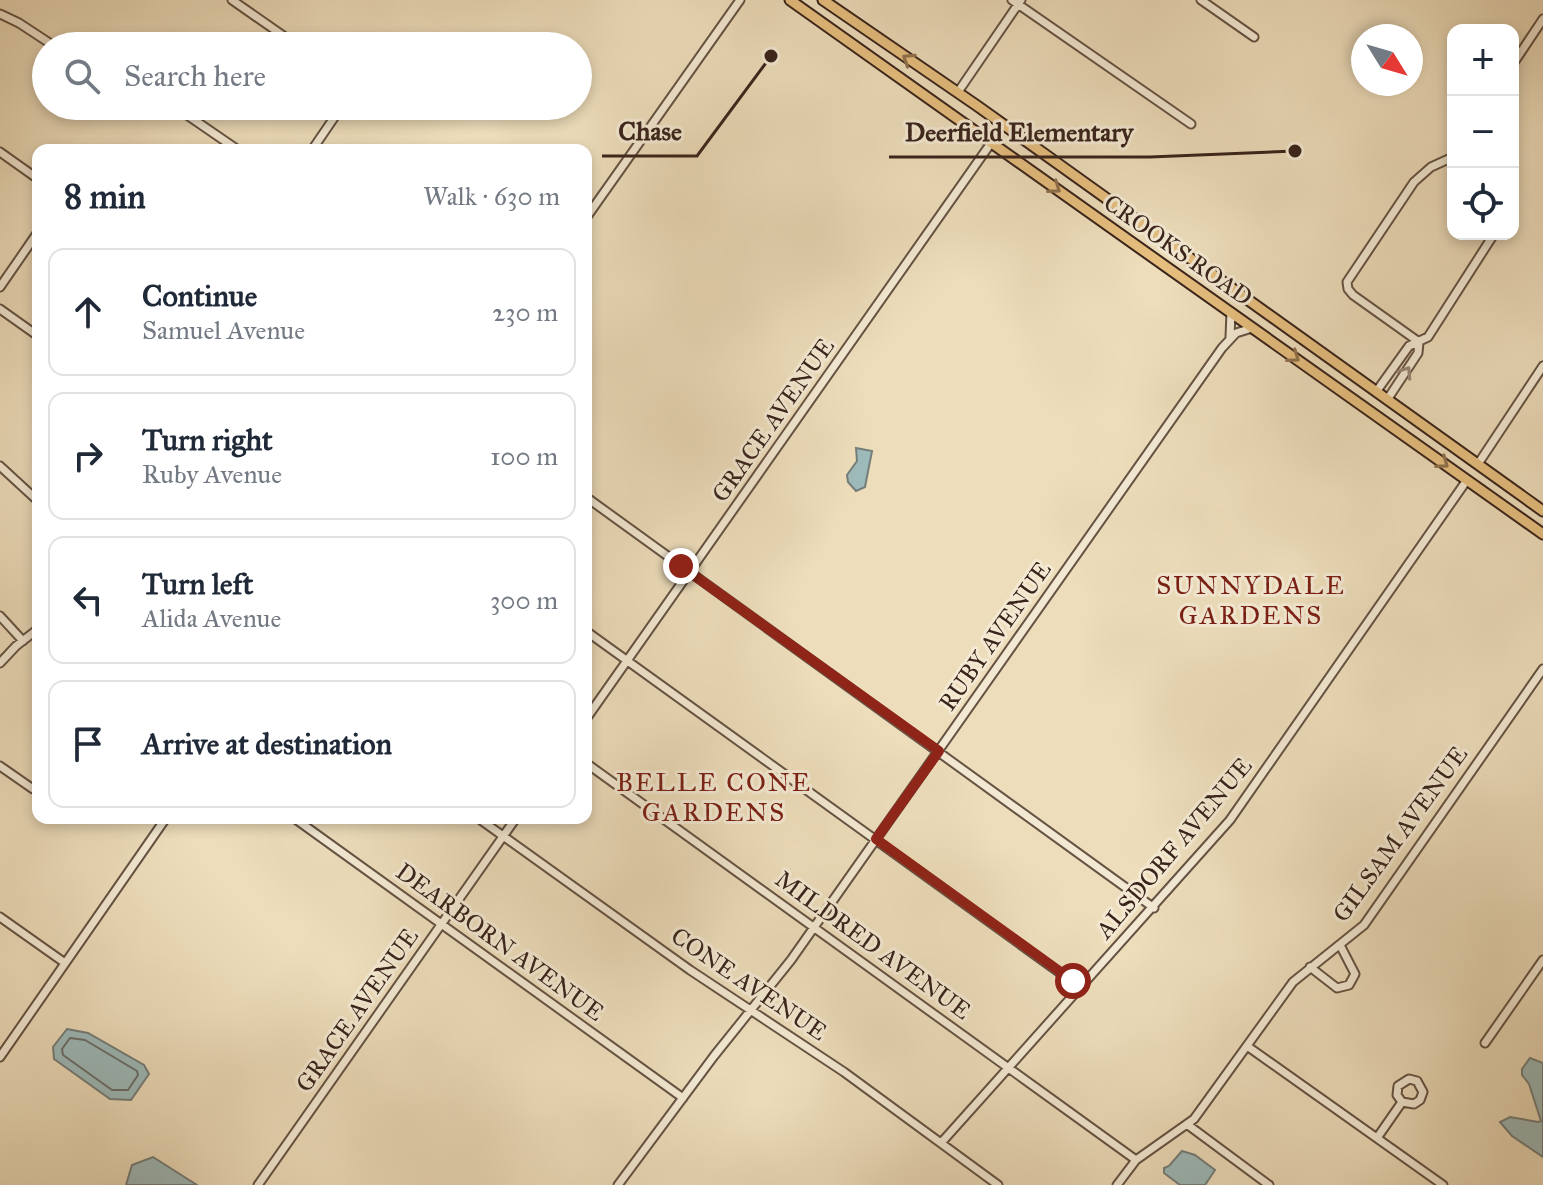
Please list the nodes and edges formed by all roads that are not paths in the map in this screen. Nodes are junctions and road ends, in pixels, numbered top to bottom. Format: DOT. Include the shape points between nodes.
graph roads {
  1 [pos="232,0"];
  2 [pos="740,0"];
  3 [pos="790,0"];
  4 [pos="823,0"];
  5 [pos="1201,0"];
  6 [pos="1017,1"];
  7 [pos="0,14"];
  8 [pos="1543,19"];
  9 [pos="33,32"];
  10 [pos="278,32"];
  11 [pos="1254,37"];
  12 [pos="1519,55"];
  13 [pos="958,92"];
  14 [pos="941,108"];
  15 [pos="194,120"];
  16 [pos="332,120"];
  17 [pos="1191,124"];
  18 [pos="1007,127"];
  19 [pos="991,143"];
  20 [pos="229,144"];
  21 [pos="316,144"];
  22 [pos="0,152"];
  23 [pos="1447,160"];
  24 [pos="32,175"];
  25 [pos="592,210"];
  26 [pos="1490,240"];
  27 [pos="32,241"];
  28 [pos="0,287"];
  29 [pos="1255,306"];
  30 [pos="0,309"];
  31 [pos="1231,312"];
  32 [pos="1253,328"];
  33 [pos="32,332"];
  34 [pos="1229,338"];
  35 [pos="1419,342"];
  36 [pos="1543,366"];
  37 [pos="1351,373"];
  38 [pos="1331,383"];
  39 [pos="1376,392"];
  40 [pos="1387,400"];
  41 [pos="1478,464"];
  42 [pos="0,466"];
  43 [pos="1467,480"];
  44 [pos="32,495"];
  45 [pos="592,501"];
  46 [pos="1543,512"];
  47 [pos="1524,520"];
  48 [pos="1543,534"];
  49 [pos="689,572"];
  50 [pos="0,616"];
  51 [pos="32,634"];
  52 [pos="592,635"];
  53 [pos="23,641"];
  54 [pos="628,660"];
  55 [pos="0,663"];
  56 [pos="1543,669"];
  57 [pos="592,711"];
  58 [pos="939,751"];
  59 [pos="0,766"];
  60 [pos="592,767"];
  61 [pos="32,788"];
  62 [pos="162,824"];
  63 [pos="302,824"];
  64 [pos="486,824"];
  65 [pos="512,824"];
  66 [pos="503,836"];
  67 [pos="876,839"];
  68 [pos="1154,908"];
  69 [pos="0,917"];
  70 [pos="442,924"];
  71 [pos="814,927"];
  72 [pos="1340,945"];
  73 [pos="1543,960"];
  74 [pos="65,963"];
  75 [pos="1310,967"];
  76 [pos="1081,988"];
  77 [pos="751,1011"];
  78 [pos="1485,1043"];
  79 [pos="1247,1046"];
  80 [pos="0,1057"];
  81 [pos="1009,1068"];
  82 [pos="683,1098"];
  83 [pos="1402,1102"];
  84 [pos="1188,1125"];
  85 [pos="1377,1138"];
  86 [pos="941,1143"];
  87 [pos="1136,1160"];
  88 [pos="258,1185"];
  89 [pos="618,1185"];
  90 [pos="998,1185"];
  91 [pos="1117,1185"];
  92 [pos="1269,1185"];
  93 [pos="1443,1185"];
  1 -- 10 [label="street"];
  2 -- 25 [label="street"];
  3 -- 14 [label="main road, CROOKS ROAD"];
  13 -- 4 [label="main road, CROOKS ROAD, one-way"];
  5 -- 11 [label="street"];
  6 -- 13 [label="street"];
  6 -- 17 [label="street"];
  7 -- 9 [label="street"];
  8 -- 12 [label="street"];
  13 -- 14 [label="main road" via="951,105"];
  13 -- 18 [label="main road, CROOKS ROAD"];
  14 -- 19 [label="main road, CROOKS ROAD"];
  15 -- 20 [label="street"];
  16 -- 21 [label="street"];
  18 -- 19 [label="main road" via="995,131"];
  18 -- 29 [label="main road, CROOKS ROAD"];
  19 -- 31 [label="main road, CROOKS ROAD, one-way"];
  19 -- 49 [label="street, GRACE AVENUE"];
  22 -- 24 [label="street"];
  23 -- 35 [label="street" via="1414,182 1347,282 1353,295"];
  26 -- 35 [label="street" via="1428,337"];
  27 -- 28 [label="street"];
  29 -- 31 [label="main road"];
  29 -- 37 [label="main road, CROOKS ROAD"];
  30 -- 33 [label="street"];
  31 -- 32 [label="main road, CROOKS ROAD"];
  31 -- 34 [label="street"];
  32 -- 34 [label="street"];
  32 -- 38 [label="main road, CROOKS ROAD, one-way"];
  34 -- 58 [label="street, RUBY AVENUE"];
  35 -- 39 [label="street" via="1409,346"];
  40 -- 35 [label="street, one-way" via="1418,353"];
  36 -- 41 [label="street"];
  37 -- 38 [label="main road" via="1337,372"];
  37 -- 39 [label="main road, CROOKS ROAD"];
  38 -- 43 [label="main road, CROOKS ROAD, one-way"];
  39 -- 40 [label="main road, CROOKS ROAD"];
  40 -- 41 [label="main road, CROOKS ROAD"];
  41 -- 46 [label="main road, CROOKS ROAD"];
  42 -- 44 [label="street"];
  43 -- 47 [label="main road, CROOKS ROAD"];
  43 -- 68 [label="street, ALSDORF AVENUE" via="1247,797"];
  45 -- 49 [label="street"];
  46 -- 47 [label="main road" via="1537,520"];
  47 -- 48 [label="main road, CROOKS ROAD"];
  49 -- 54 [label="street, GRACE AVENUE"];
  49 -- 58 [label="street"];
  50 -- 53 [label="street"];
  51 -- 53 [label="street"];
  52 -- 54 [label="street"];
  53 -- 55 [label="street"];
  54 -- 57 [label="street, GRACE AVENUE"];
  54 -- 67 [label="street"];
  56 -- 72 [label="street, GILSAM AVENUE" via="1369,919"];
  58 -- 67 [label="street, RUBY AVENUE"];
  58 -- 68 [label="street"];
  59 -- 61 [label="street"];
  60 -- 71 [label="street, MILDRED AVENUE"];
  62 -- 74 [label="street"];
  63 -- 70 [label="street, DEARBORN AVENUE"];
  64 -- 66 [label="street, CONE AVENUE"];
  65 -- 66 [label="street, GRACE AVENUE"];
  66 -- 70 [label="street, GRACE AVENUE"];
  66 -- 77 [label="street, CONE AVENUE"];
  67 -- 71 [label="street, RUBY AVENUE"];
  67 -- 76 [label="street"];
  68 -- 76 [label="street, ALSDORF AVENUE"];
  69 -- 74 [label="street"];
  70 -- 82 [label="street, DEARBORN AVENUE"];
  70 -- 88 [label="street, GRACE AVENUE"];
  71 -- 77 [label="street, RUBY AVENUE"];
  71 -- 81 [label="street, MILDRED AVENUE"];
  72 -- 75 [label="street, GILSAM AVENUE"];
  72 -- 75 [label="street" via="1355,974 1349,985 1337,988"];
  73 -- 78 [label="street"];
  74 -- 80 [label="street"];
  75 -- 79 [label="street, GILSAM AVENUE" via="1288,988"];
  76 -- 81 [label="street, ALSDORF AVENUE"];
  77 -- 82 [label="street, RUBY AVENUE"];
  77 -- 86 [label="street, CONE AVENUE"];
  79 -- 84 [label="street, GILSAM AVENUE"];
  79 -- 85 [label="street"];
  81 -- 86 [label="street, ALSDORF AVENUE"];
  81 -- 87 [label="street, MILDRED AVENUE"];
  82 -- 89 [label="street, RUBY AVENUE"];
  83 -- 85 [label="street"];
  84 -- 87 [label="street, GILSAM AVENUE"];
  84 -- 92 [label="street"];
  85 -- 93 [label="street"];
  86 -- 90 [label="street, CONE AVENUE"];
  87 -- 91 [label="street, GILSAM AVENUE"];
}
